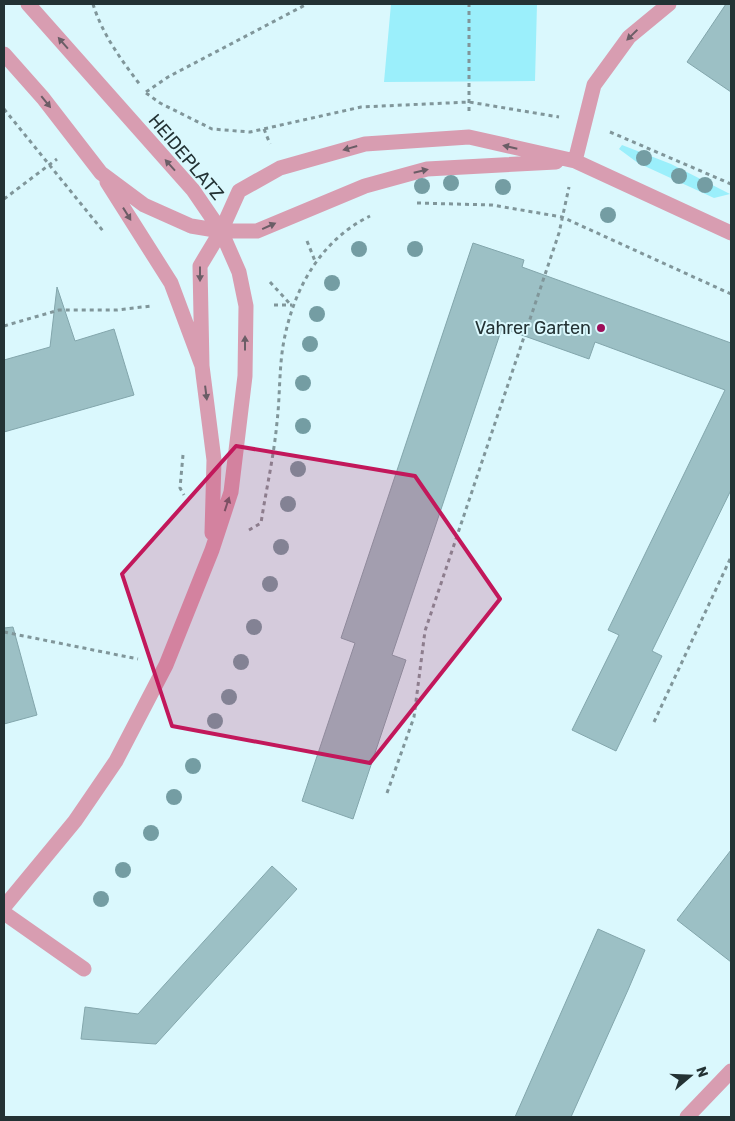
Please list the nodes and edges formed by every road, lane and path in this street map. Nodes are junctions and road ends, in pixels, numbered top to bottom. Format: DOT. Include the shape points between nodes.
graph roads {
  1 [pos="28,4"];
  2 [pos="93,4"];
  3 [pos="307,4"];
  4 [pos="469,4"];
  5 [pos="669,4"];
  6 [pos="4,54"];
  7 [pos="146,92"];
  8 [pos="469,102"];
  9 [pos="4,109"];
  10 [pos="121,111"];
  11 [pos="585,122"];
  12 [pos="469,137"];
  13 [pos="575,161"];
  14 [pos="101,173"];
  15 [pos="731,184"];
  16 [pos="410,204"];
  17 [pos="374,214"];
  18 [pos="562,217"];
  19 [pos="221,231"];
  20 [pos="104,232"];
  21 [pos="731,233"];
  22 [pos="731,294"];
  23 [pos="146,298"];
  24 [pos="151,306"];
  25 [pos="154,315"];
  26 [pos="4,326"];
  27 [pos="202,366"];
  28 [pos="183,452"];
  29 [pos="185,497"];
  30 [pos="212,550"];
  31 [pos="731,557"];
  32 [pos="4,632"];
  33 [pos="166,665"];
  34 [pos="654,722"];
  35 [pos="386,793"];
  36 [pos="4,907"];
  37 [pos="4,914"];
  38 [pos="84,969"];
  39 [pos="731,1072"];
  40 [pos="687,1117"];
  10 -- 1 [label="street, HEIDEPLATZ, one-way"];
  2 -- 7 [label="path" via="97,18 121,58"];
  3 -- 7 [label="path" via="168,77"];
  4 -- 8 [label="path"];
  5 -- 11 [label="street, one-way" via="629,37 594,85"];
  6 -- 14 [label="street, HEIDEPLATZ, one-way"];
  7 -- 8 [label="path" via="160,103 212,129 250,132 361,107"];
  7 -- 10 [label="path"];
  8 -- 11 [label="path"];
  8 -- 12 [label="path"];
  9 -- 20 [label="path"];
  19 -- 10 [label="street, HEIDEPLATZ, one-way" via="193,190"];
  11 -- 13 [label="street"];
  11 -- 15 [label="path"];
  13 -- 12 [label="street, one-way"];
  12 -- 19 [label="street, one-way" via="365,144 280,168 239,191"];
  19 -- 13 [label="street, one-way" via="257,232 365,186 427,169"];
  13 -- 21 [label="street"];
  14 -- 19 [label="street, HEIDEPLATZ" via="144,205 191,226"];
  14 -- 27 [label="street, one-way" via="171,283"];
  16 -- 18 [label="path" via="492,204"];
  17 -- 30 [label="path" via="351,226 315,261 292,305 283,347 277,423 261,523"];
  18 -- 22 [label="path"];
  18 -- 35 [label="path" via="550,261 424,631 414,717"];
  19 -- 27 [label="street, one-way" via="200,266"];
  30 -- 19 [label="street, one-way" via="231,492 245,376 246,306 238,272"];
  23 -- 24 [label="path"];
  24 -- 25 [label="path"];
  24 -- 26 [label="path" via="117,310 59,310"];
  27 -- 30 [label="street, one-way" via="214,460"];
  28 -- 29 [label="path" via="180,488"];
  30 -- 33 [label="street"];
  31 -- 34 [label="path"];
  32 -- 33 [label="path"];
  33 -- 36 [label="street" via="116,761 75,822"];
  37 -- 38 [label="street"];
  39 -- 40 [label="street"];
}
